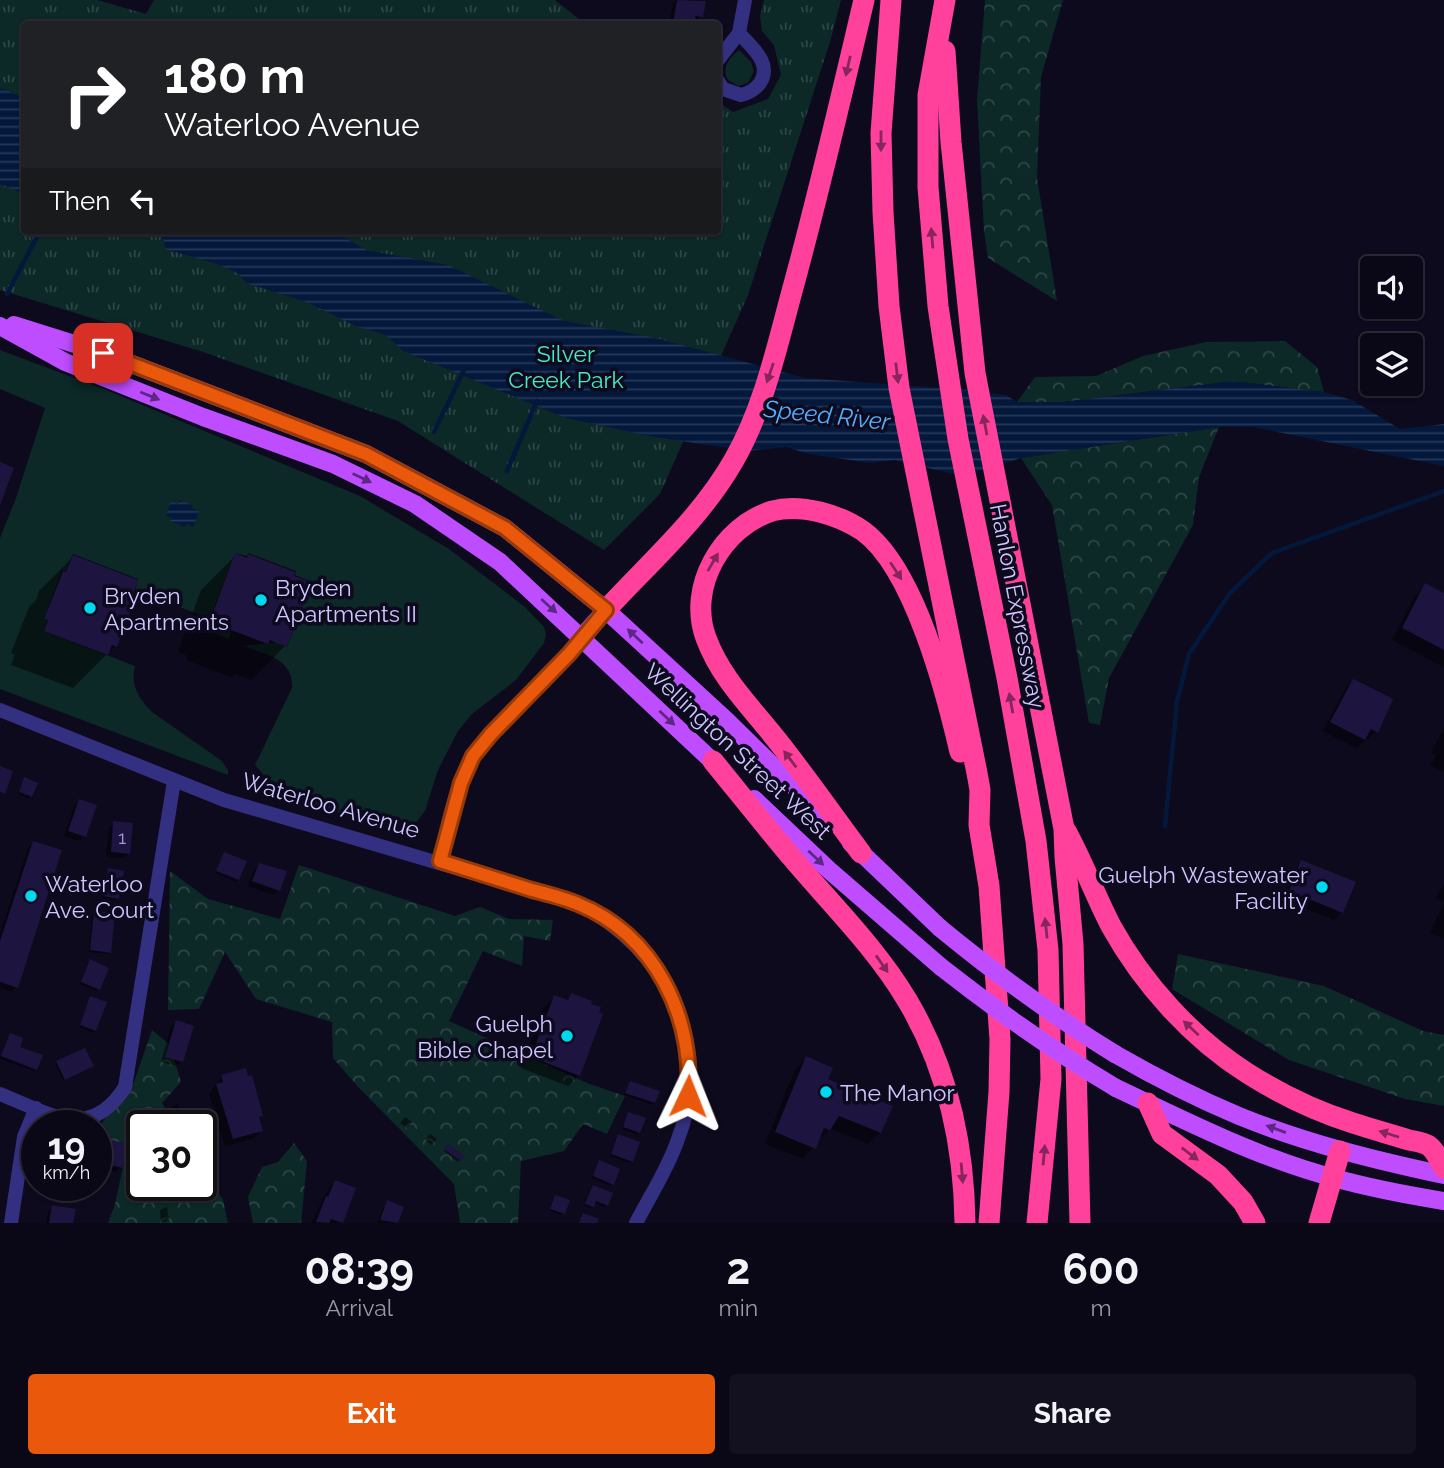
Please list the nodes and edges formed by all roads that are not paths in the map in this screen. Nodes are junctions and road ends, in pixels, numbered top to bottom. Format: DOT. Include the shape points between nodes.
graph roads {
  1 [pos="745,0"];
  2 [pos="864,0"];
  3 [pos="891,0"];
  4 [pos="944,9"];
  5 [pos="739,33"];
  6 [pos="721,56"];
  7 [pos="721,84"];
  8 [pos="0,323"];
  9 [pos="606,610"];
  10 [pos="582,637"];
  11 [pos="0,710"];
  12 [pos="713,761"];
  13 [pos="174,782"];
  14 [pos="979,825"];
  15 [pos="1065,829"];
  16 [pos="861,853"];
  17 [pos="440,861"];
  18 [pos="0,1094"];
  19 [pos="1148,1103"];
  20 [pos="36,1108"];
  21 [pos="1340,1151"];
  22 [pos="1444,1167"];
  23 [pos="1444,1175"];
  24 [pos="1332,1178"];
  25 [pos="1444,1201"];
  26 [pos="11,1223"];
  27 [pos="636,1223"];
  28 [pos="965,1223"];
  29 [pos="989,1223"];
  30 [pos="1037,1223"];
  31 [pos="1080,1223"];
  32 [pos="1255,1223"];
  33 [pos="1319,1223"];
  1 -- 5 [label="street"];
  2 -- 9 [label="highway, one-way" via="813,215 753,420 734,460 680,534"];
  3 -- 14 [label="highway, one-way" via="881,133 889,306 899,388 980,790"];
  15 -- 4 [label="highway, one-way" via="975,373 951,142"];
  30 -- 4 [label="highway, Hanlon Expressway, one-way" via="1051,1079 1048,950 1036,841 947,378 938,306 928,187 928,95"];
  5 -- 6 [label="street"];
  5 -- 7 [label="street" via="760,56 763,78 741,95 730,93"];
  8 -- 9 [label="main road, Wellington Street West" via="103,353 366,454 505,528"];
  8 -- 10 [label="main road, Wellington Street West, one-way" via="65,362 332,464 415,504 500,562"];
  9 -- 10 [label="main road, Waterloo Avenue"];
  16 -- 9 [label="main road, Wellington Street West, one-way"];
  10 -- 12 [label="main road, Wellington Street West, one-way"];
  10 -- 17 [label="street, Waterloo Avenue" via="473,756"];
  11 -- 13 [label="street, Waterloo Avenue"];
  12 -- 19 [label="main road, Wellington Street West, one-way, bridge" via="941,967 1055,1051"];
  12 -- 28 [label="highway, one-way" via="871,949 907,999 948,1096 961,1158"];
  13 -- 17 [label="street, Waterloo Avenue" via="274,816"];
  13 -- 20 [label="street" via="125,1087 99,1116 62,1118"];
  16 -- 14 [label="highway, one-way" via="721,671 705,636 701,606 705,576 720,549 743,526 774,511 810,509 839,517 864,532 884,552 901,579 935,662"];
  14 -- 29 [label="highway" via="989,886 1000,1039"];
  22 -- 15 [label="highway, one-way" via="1429,1146 1313,1108 1256,1078 1213,1048 1157,993 1133,961 1112,928"];
  15 -- 31 [label="highway" via="1073,944"];
  21 -- 16 [label="main road, Wellington Street West, one-way, bridge" via="1241,1117 1174,1087 1053,1016 940,928"];
  17 -- 27 [label="street" via="592,911 634,942 670,992 686,1040 688,1096 678,1142"];
  18 -- 20 [label="street"];
  19 -- 24 [label="main road, Wellington Street West"];
  19 -- 32 [label="highway, one-way" via="1162,1134 1218,1175"];
  20 -- 26 [label="street" via="24,1137"];
  21 -- 23 [label="main road, Wellington Street West"];
  21 -- 24 [label="highway"];
  24 -- 25 [label="main road, Wellington Street West"];
  24 -- 33 [label="highway"];
}
